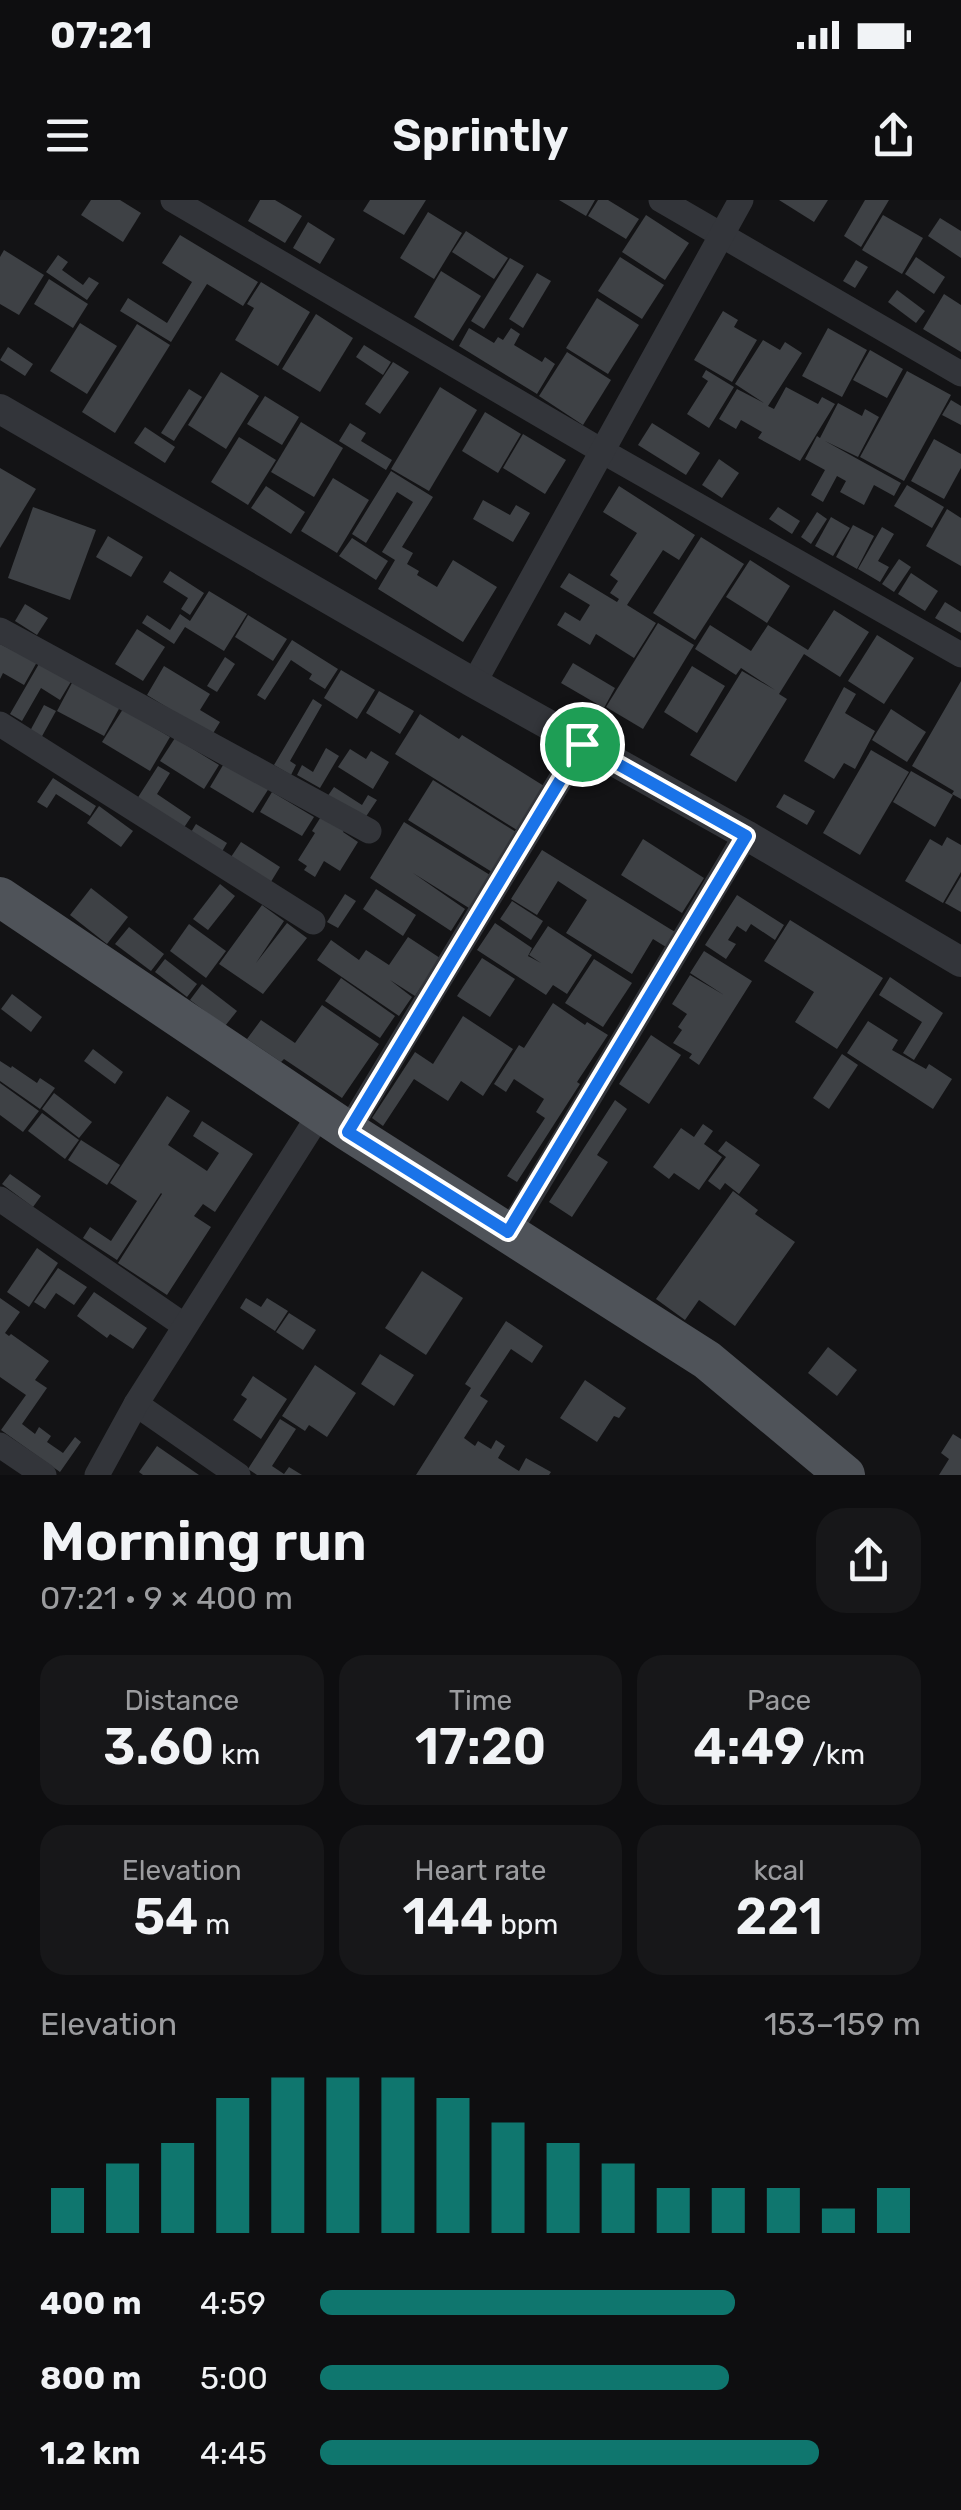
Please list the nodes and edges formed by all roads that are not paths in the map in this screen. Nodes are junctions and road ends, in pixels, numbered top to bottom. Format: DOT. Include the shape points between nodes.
graph roads {
  1 [pos="174,200"];
  2 [pos="661,200"];
  3 [pos="740,200"];
  4 [pos="721,235"];
  5 [pos="961,374"];
  6 [pos="0,409"];
  7 [pos="602,451"];
  8 [pos="0,630"];
  9 [pos="961,656"];
  10 [pos="474,683"];
  11 [pos="0,724"];
  12 [pos="582,744"];
  13 [pos="369,831"];
  14 [pos="746,836"];
  15 [pos="0,897"];
  16 [pos="313,922"];
  17 [pos="961,962"];
  18 [pos="335,1122"];
  19 [pos="0,1199"];
  20 [pos="508,1232"];
  21 [pos="185,1326"];
  22 [pos="136,1404"];
  23 [pos="0,1446"];
  24 [pos="44,1475"];
  25 [pos="98,1475"];
  26 [pos="238,1475"];
  27 [pos="846,1475"];
  1 -- 7 [label="street"];
  2 -- 4 [label="street"];
  3 -- 4 [label="street"];
  4 -- 5 [label="street"];
  4 -- 7 [label="street"];
  6 -- 10 [label="street"];
  7 -- 9 [label="street"];
  7 -- 10 [label="street"];
  8 -- 13 [label="street"];
  10 -- 12 [label="street"];
  11 -- 16 [label="street"];
  12 -- 14 [label="street"];
  12 -- 18 [label="street"];
  14 -- 17 [label="street"];
  14 -- 20 [label="street"];
  15 -- 18 [label="main road"];
  18 -- 20 [label="main road"];
  18 -- 21 [label="street"];
  19 -- 21 [label="street"];
  20 -- 27 [label="main road" via="707,1360"];
  21 -- 22 [label="street"];
  22 -- 25 [label="street"];
  22 -- 26 [label="street"];
  23 -- 24 [label="street"];
}
